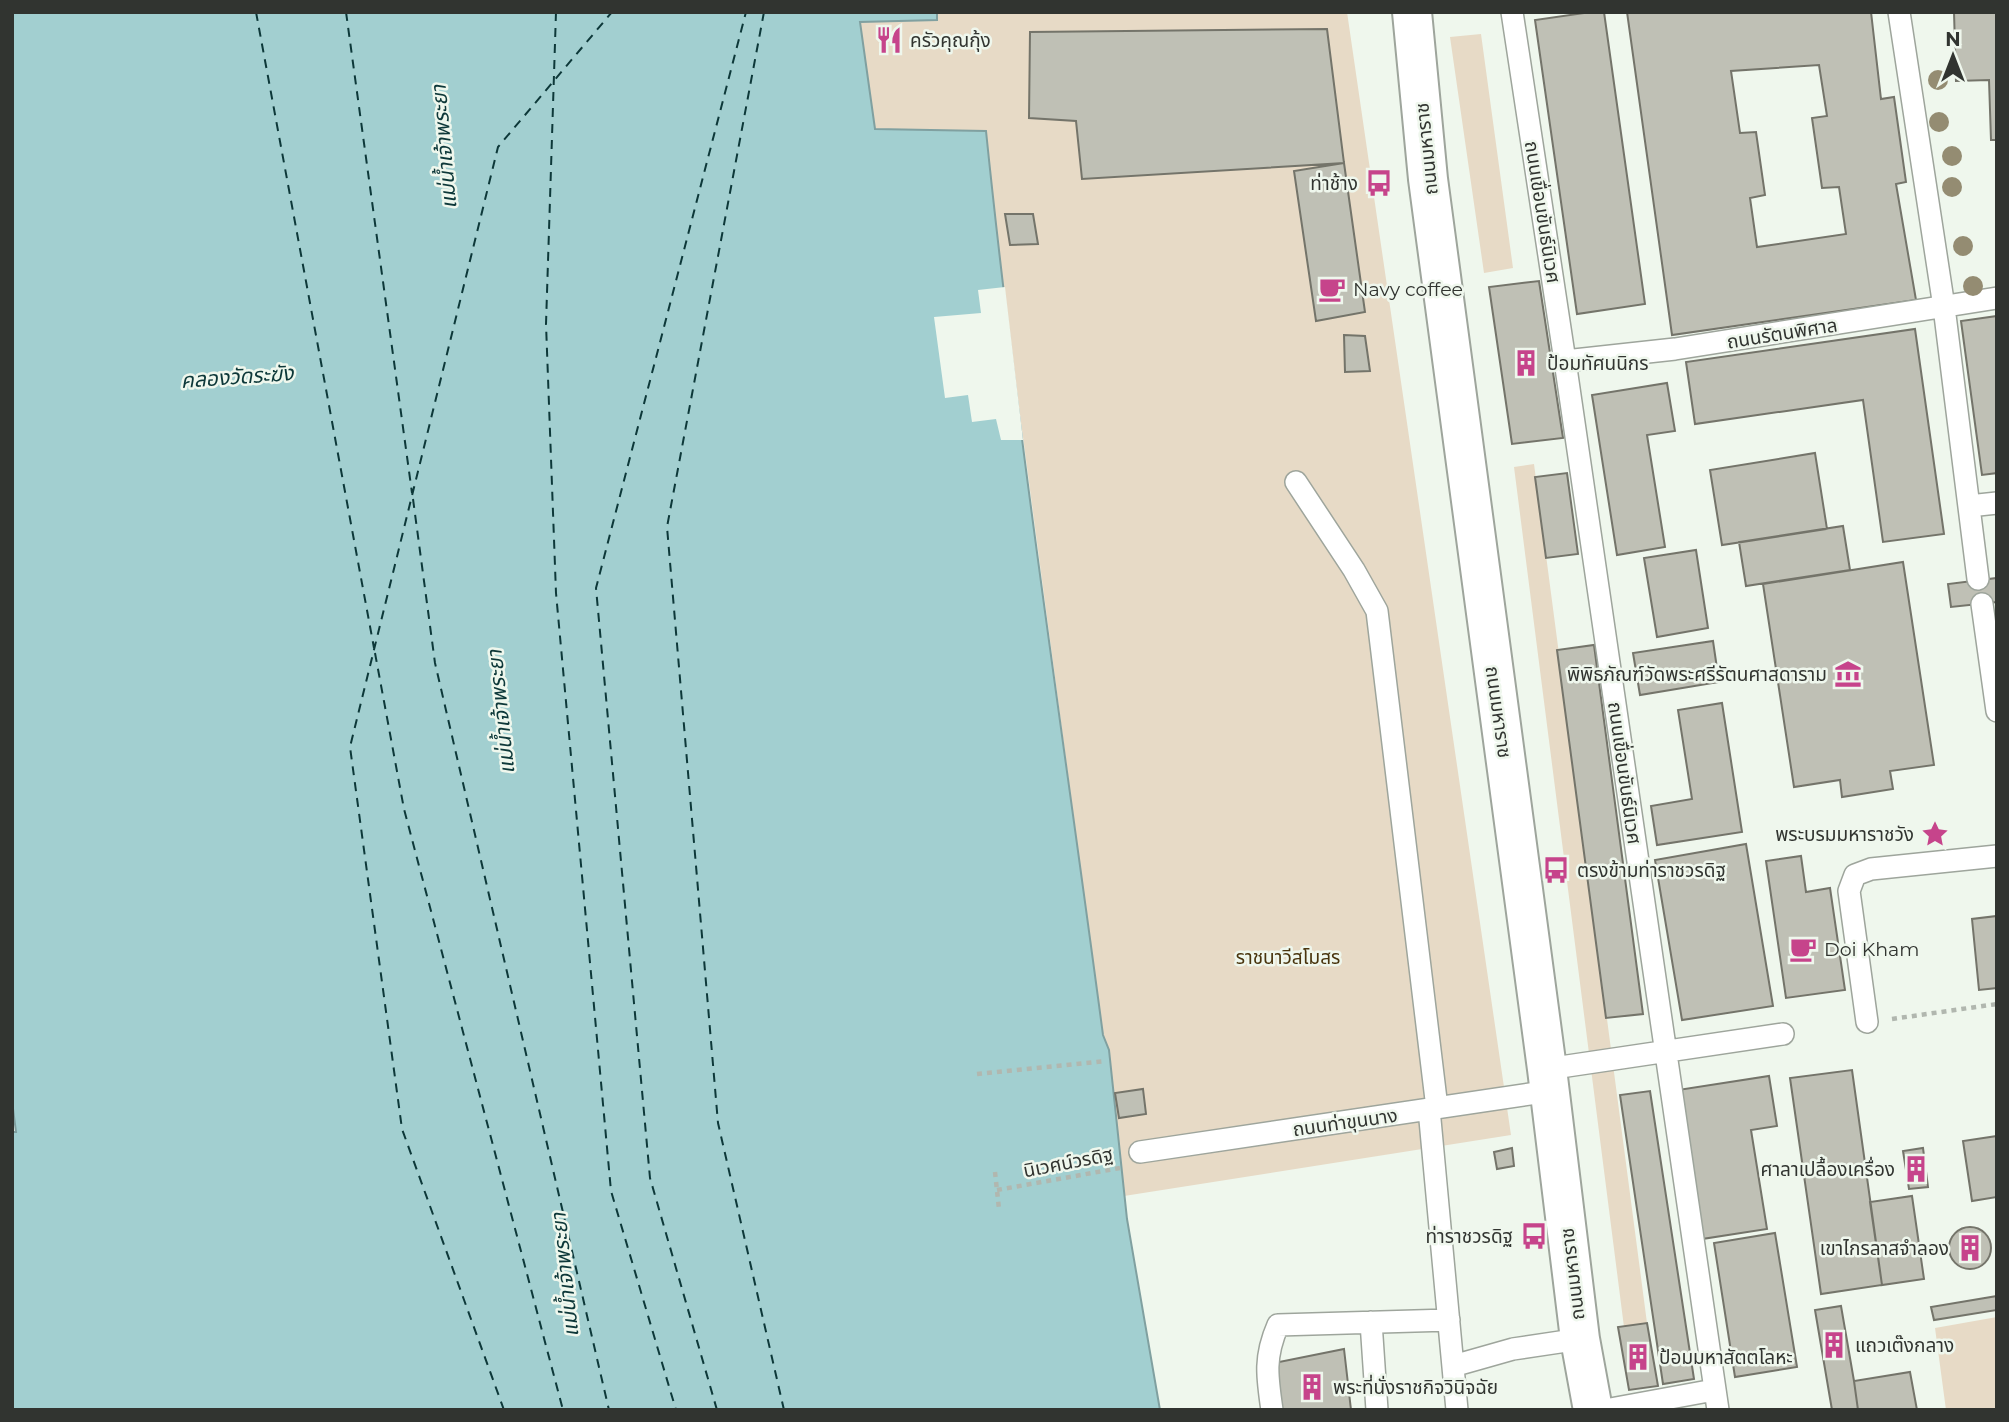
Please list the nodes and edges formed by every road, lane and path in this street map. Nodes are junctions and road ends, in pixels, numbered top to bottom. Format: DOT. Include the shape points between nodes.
graph roads {
  1 [pos="1412,12"];
  2 [pos="1512,12"];
  3 [pos="1899,12"];
  4 [pos="1997,298"];
  5 [pos="1944,307"];
  6 [pos="1565,361"];
  7 [pos="1296,482"];
  8 [pos="1997,503"];
  9 [pos="1969,506"];
  10 [pos="1979,579"];
  11 [pos="1982,604"];
  12 [pos="1997,711"];
  13 [pos="1997,856"];
  14 [pos="1997,1004"];
  15 [pos="1867,1022"];
  16 [pos="1783,1034"];
  17 [pos="1664,1052"];
  18 [pos="1106,1060"];
  19 [pos="977,1074"];
  20 [pos="1548,1080"];
  21 [pos="1433,1109"];
  22 [pos="1140,1152"];
  23 [pos="995,1172"];
  24 [pos="997,1191"];
  25 [pos="999,1209"];
  26 [pos="1449,1320"];
  27 [pos="1371,1322"];
  28 [pos="1580,1339"];
  29 [pos="1453,1366"];
  30 [pos="1716,1400"];
  31 [pos="1272,1410"];
  32 [pos="1377,1410"];
  33 [pos="1457,1410"];
  34 [pos="1593,1410"];
  35 [pos="1605,1410"];
  1 -- 20 [label="street, ถนนมหาราช" via="1430,193"];
  2 -- 6 [label="lane, ถนนเขื่อนขันธ์นิเวศ"];
  3 -- 5 [label="lane"];
  4 -- 5 [label="lane, ถนนรัตนพิศาล"];
  5 -- 6 [label="lane, ถนนรัตนพิศาล" via="1675,349"];
  5 -- 9 [label="lane"];
  6 -- 17 [label="lane, ถนนเขื่อนขันธ์นิเวศ"];
  7 -- 21 [label="lane" via="1377,611"];
  8 -- 9 [label="lane"];
  9 -- 10 [label="lane"];
  11 -- 12 [label="lane"];
  13 -- 15 [label="lane" via="1871,869 1855,875 1849,891"];
  14 -- 15 [label="path"];
  16 -- 17 [label="lane, ถนนท่าขุนนาง"];
  17 -- 20 [label="lane, ถนนท่าขุนนาง"];
  17 -- 30 [label="lane, ถนนเขื่อนขันธ์นิเวศ"];
  18 -- 19 [label="path"];
  20 -- 21 [label="lane, ถนนท่าขุนนาง"];
  20 -- 28 [label="street, ถนนมหาราช"];
  21 -- 22 [label="lane, ถนนท่าขุนนาง"];
  21 -- 26 [label="lane"];
  22 -- 24 [label="path, นิเวศน์วรดิฐ" via="1121,1168"];
  23 -- 24 [label="path, นิเวศน์วรดิฐ"];
  24 -- 25 [label="path, นิเวศน์วรดิฐ"];
  26 -- 27 [label="lane"];
  26 -- 29 [label="lane"];
  27 -- 31 [label="lane" via="1278,1325 1266,1366"];
  27 -- 32 [label="lane"];
  28 -- 29 [label="lane" via="1513,1349"];
  28 -- 34 [label="street, ถนนมหาราช"];
  29 -- 33 [label="lane"];
  30 -- 35 [label="lane"];
}
